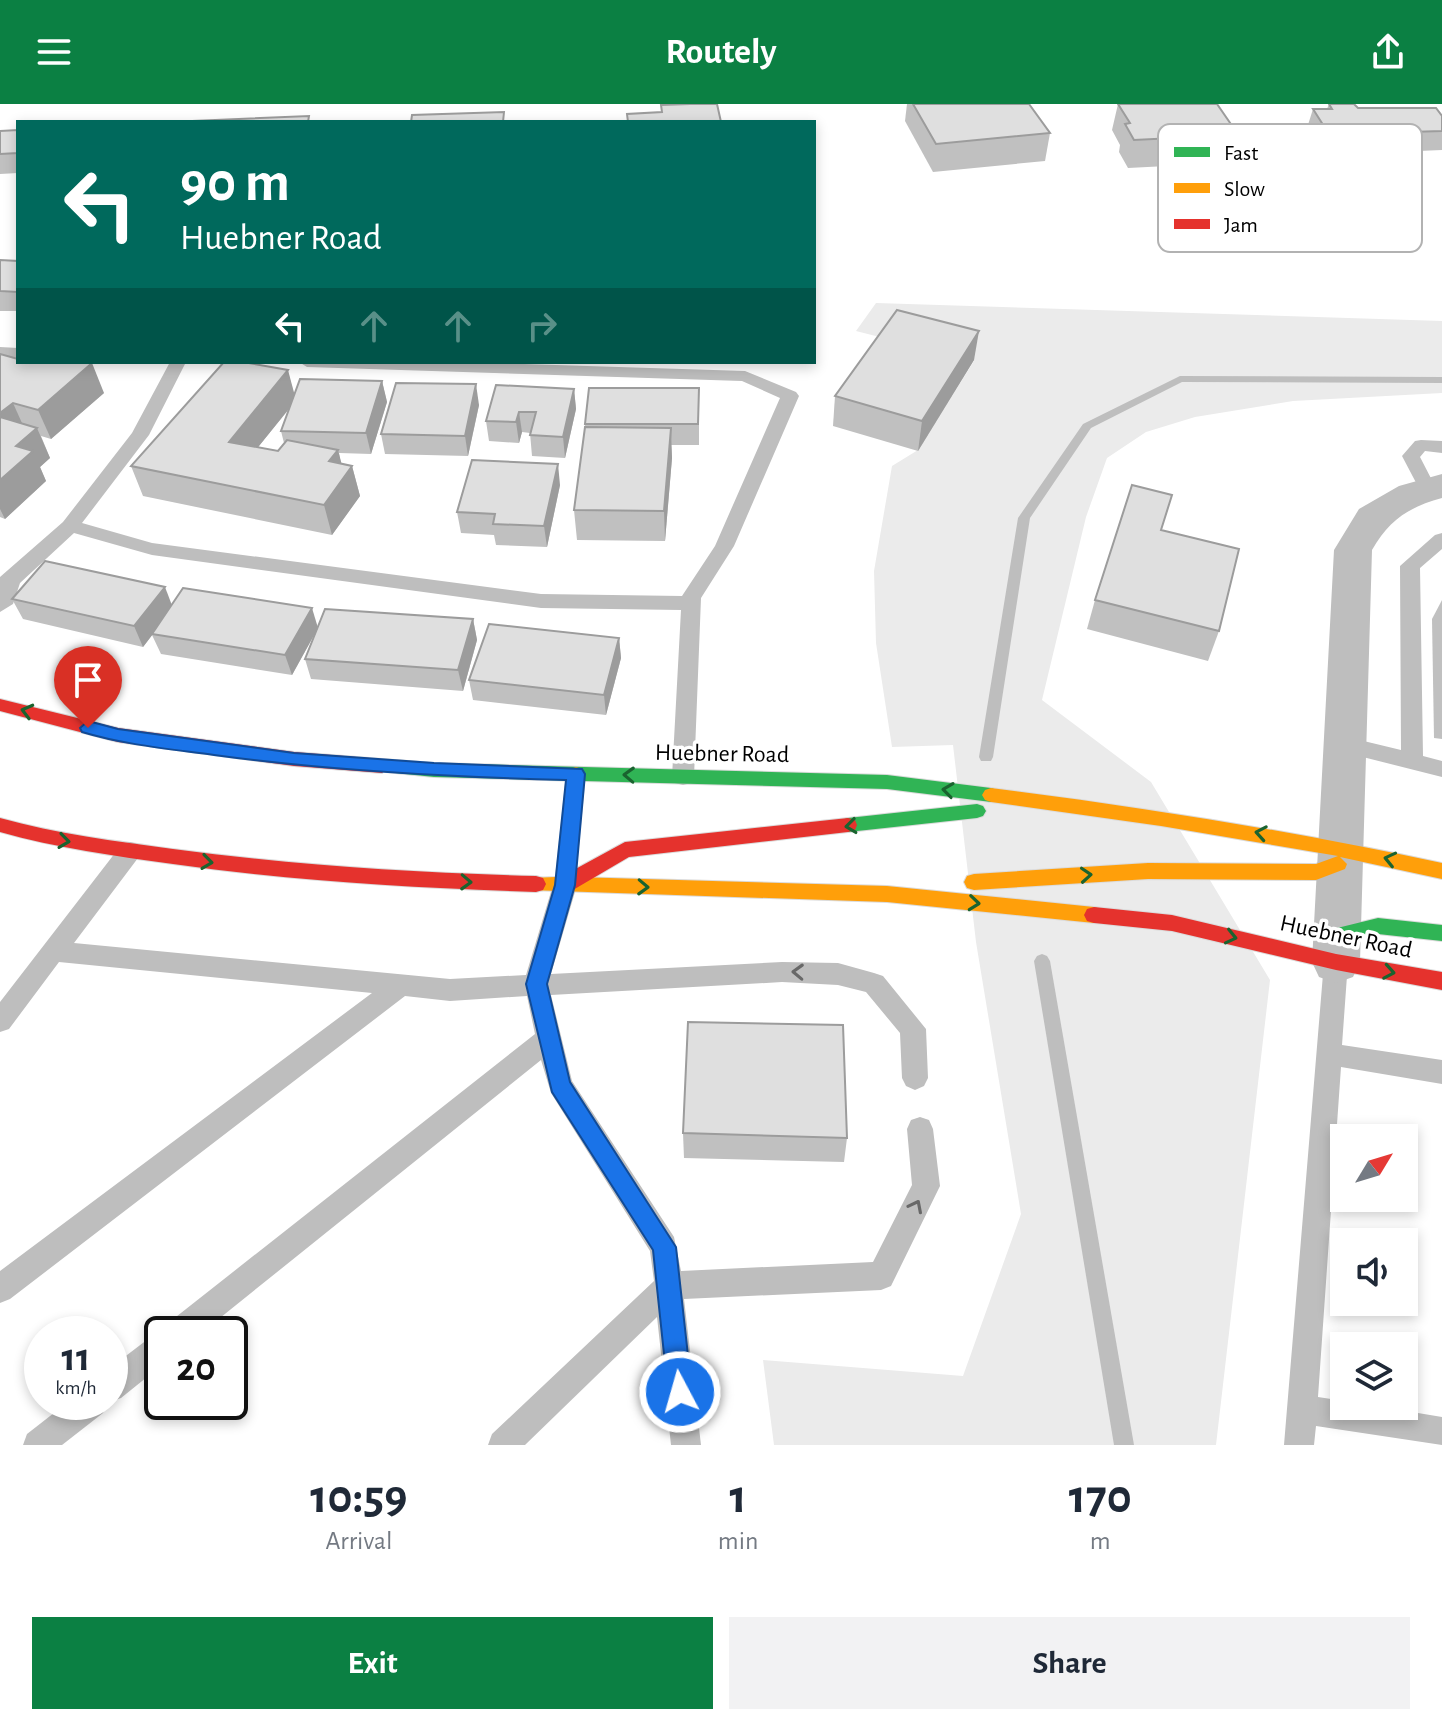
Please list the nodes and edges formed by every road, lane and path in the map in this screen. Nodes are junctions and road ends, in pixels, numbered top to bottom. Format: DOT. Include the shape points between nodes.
graph roads {
  1 [pos="177,364"];
  2 [pos="370,364"];
  3 [pos="1442,447"];
  4 [pos="1435,488"];
  5 [pos="70,526"];
  6 [pos="1442,539"];
  7 [pos="4,580"];
  8 [pos="691,603"];
  9 [pos="0,605"];
  10 [pos="0,705"];
  11 [pos="1343,744"];
  12 [pos="1412,761"];
  13 [pos="1442,769"];
  14 [pos="576,774"];
  15 [pos="683,777"];
  16 [pos="1068,807"];
  17 [pos="0,825"];
  18 [pos="130,851"];
  19 [pos="1338,855"];
  20 [pos="1442,871"];
  21 [pos="565,885"];
  22 [pos="812,892"];
  23 [pos="1442,933"];
  24 [pos="1336,949"];
  25 [pos="53,951"];
  26 [pos="1442,981"];
  27 [pos="536,984"];
  28 [pos="401,985"];
  29 [pos="0,1021"];
  30 [pos="549,1038"];
  31 [pos="1329,1054"];
  32 [pos="1442,1072"];
  33 [pos="915,1078"];
  34 [pos="920,1129"];
  35 [pos="669,1286"];
  36 [pos="0,1289"];
  37 [pos="200,1316"];
  38 [pos="144,1360"];
  39 [pos="128,1373"];
  40 [pos="1301,1409"];
  41 [pos="69,1420"];
  42 [pos="1441,1428"];
  43 [pos="38,1445"];
  44 [pos="503,1445"];
  45 [pos="686,1445"];
  46 [pos="1299,1445"];
  1 -- 5 [label="lane" via="140,435"];
  2 -- 8 [label="lane" via="745,376 790,396 724,546"];
  3 -- 4 [label="lane" via="1421,445 1411,456"];
  4 -- 11 [label="street" via="1412,494 1372,518 1353,550"];
  5 -- 7 [label="lane"];
  5 -- 8 [label="lane" via="152,549 541,601"];
  6 -- 12 [label="lane" via="1410,566"];
  7 -- 9 [label="lane" via="6,599"];
  8 -- 15 [label="lane"];
  14 -- 10 [label="main road, Huebner Road, one-way" via="294,759 118,735"];
  11 -- 12 [label="lane"];
  11 -- 19 [label="street"];
  12 -- 13 [label="lane"];
  15 -- 14 [label="main road, Huebner Road, one-way"];
  14 -- 21 [label="main road"];
  16 -- 15 [label="main road, Huebner Road, one-way" via="887,782"];
  19 -- 16 [label="main road, Huebner Road, one-way" via="1173,818"];
  16 -- 21 [label="main road, one-way" via="960,812 625,850"];
  17 -- 18 [label="main road, Huebner Road, one-way" via="47,839"];
  18 -- 21 [label="main road, Huebner Road, one-way" via="248,868 407,881"];
  18 -- 25 [label="lane"];
  20 -- 19 [label="main road, Huebner Road, one-way"];
  22 -- 19 [label="main road, one-way" via="1148,871 1316,872"];
  19 -- 24 [label="street"];
  21 -- 22 [label="main road, Huebner Road, one-way"];
  21 -- 27 [label="lane"];
  22 -- 24 [label="main road, Huebner Road, one-way" via="887,894 1172,923"];
  23 -- 24 [label="main road" via="1378,926"];
  24 -- 26 [label="main road, Huebner Road, one-way"];
  24 -- 31 [label="lane"];
  25 -- 28 [label="lane"];
  25 -- 29 [label="lane"];
  27 -- 28 [label="lane" via="450,990"];
  27 -- 30 [label="lane"];
  33 -- 27 [label="lane, one-way" via="913,1029 874,984 838,974"];
  28 -- 36 [label="lane"];
  30 -- 35 [label="lane" via="560,1085 664,1247"];
  30 -- 37 [label="lane"];
  31 -- 32 [label="lane"];
  31 -- 40 [label="lane"];
  35 -- 34 [label="lane, one-way" via="881,1276 926,1186"];
  35 -- 44 [label="lane"];
  35 -- 45 [label="lane"];
  38 -- 39 [label="lane"];
  40 -- 42 [label="lane"];
  40 -- 46 [label="lane"];
  41 -- 43 [label="lane"];
}
